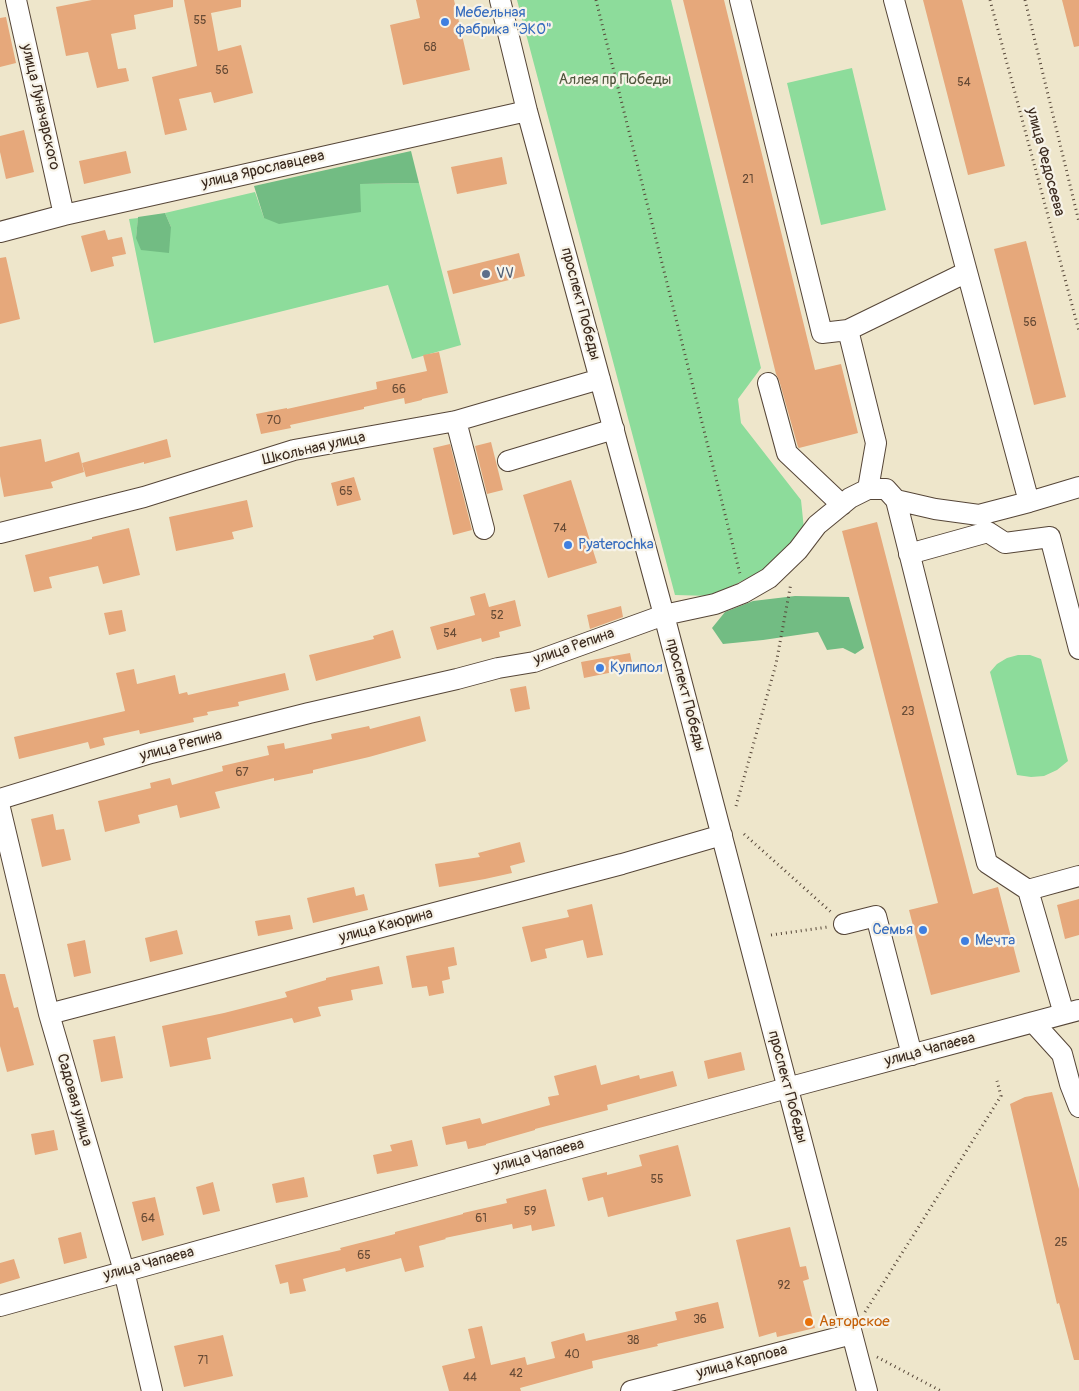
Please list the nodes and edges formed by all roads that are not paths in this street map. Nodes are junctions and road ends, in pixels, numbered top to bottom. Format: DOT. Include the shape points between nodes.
graph roads {
  1 [pos="16,0"];
  2 [pos="500,0"];
  3 [pos="740,0"];
  4 [pos="894,0"];
  5 [pos="527,111"];
  6 [pos="64,215"];
  7 [pos="0,232"];
  8 [pos="967,272"];
  9 [pos="848,330"];
  10 [pos="600,379"];
  11 [pos="768,383"];
  12 [pos="456,421"];
  13 [pos="614,429"];
  14 [pos="508,461"];
  15 [pos="1079,487"];
  16 [pos="868,489"];
  17 [pos="896,500"];
  18 [pos="1029,502"];
  19 [pos="842,505"];
  20 [pos="484,528"];
  21 [pos="0,533"];
  22 [pos="909,554"];
  23 [pos="664,615"];
  24 [pos="1079,650"];
  25 [pos="0,799"];
  26 [pos="0,808"];
  27 [pos="722,835"];
  28 [pos="1079,876"];
  29 [pos="1028,890"];
  30 [pos="844,924"];
  31 [pos="1072,1012"];
  32 [pos="49,1014"];
  33 [pos="1033,1022"];
  34 [pos="912,1055"];
  35 [pos="787,1088"];
  36 [pos="1079,1107"];
  37 [pos="124,1271"];
  38 [pos="0,1306"];
  39 [pos="852,1334"];
  40 [pos="152,1391"];
  41 [pos="631,1391"];
  42 [pos="867,1391"];
  1 -- 6 [label="street, улица Луначарского"];
  2 -- 5 [label="street, проспект Победы"];
  3 -- 9 [label="street" via="822,333"];
  4 -- 8 [label="street"];
  5 -- 6 [label="street, улица Ярославцева"];
  5 -- 10 [label="street, проспект Победы"];
  6 -- 7 [label="street, улица Ярославцева"];
  8 -- 9 [label="street"];
  8 -- 18 [label="street"];
  9 -- 16 [label="street" via="876,443"];
  10 -- 12 [label="street, Школьная улица"];
  10 -- 13 [label="street, проспект Победы"];
  11 -- 19 [label="street" via="786,453"];
  12 -- 20 [label="street"];
  12 -- 21 [label="street, Школьная улица" via="294,450 144,497"];
  13 -- 14 [label="street"];
  13 -- 23 [label="street, проспект Победы"];
  15 -- 18 [label="street"];
  16 -- 17 [label="street" via="886,489"];
  16 -- 19 [label="street, улица Репина"];
  17 -- 18 [label="street" via="979,515"];
  17 -- 22 [label="street"];
  19 -- 23 [label="street, улица Репина" via="817,526 769,578 715,604"];
  22 -- 24 [label="street" via="988,532 1005,542 1050,537"];
  22 -- 29 [label="street" via="987,863"];
  23 -- 25 [label="street, улица Репина" via="534,662 160,750"];
  23 -- 27 [label="street, проспект Победы"];
  26 -- 32 [label="street, Садовая улица"];
  27 -- 32 [label="street, улица Каюрина"];
  27 -- 35 [label="street, проспект Победы"];
  28 -- 29 [label="street"];
  29 -- 31 [label="street"];
  30 -- 34 [label="street" via="876,916"];
  31 -- 33 [label="street, улица Чапаева"];
  32 -- 37 [label="street, Садовая улица"];
  33 -- 34 [label="street, улица Чапаева"];
  33 -- 36 [label="street" via="1062,1054"];
  34 -- 35 [label="street, улица Чапаева"];
  35 -- 37 [label="street, улица Чапаева"];
  35 -- 39 [label="street, проспект Победы"];
  37 -- 38 [label="street, улица Чапаева"];
  37 -- 40 [label="street, Садовая улица"];
  39 -- 41 [label="street, улица Карпова"];
  39 -- 42 [label="street, проспект Победы"];
}
